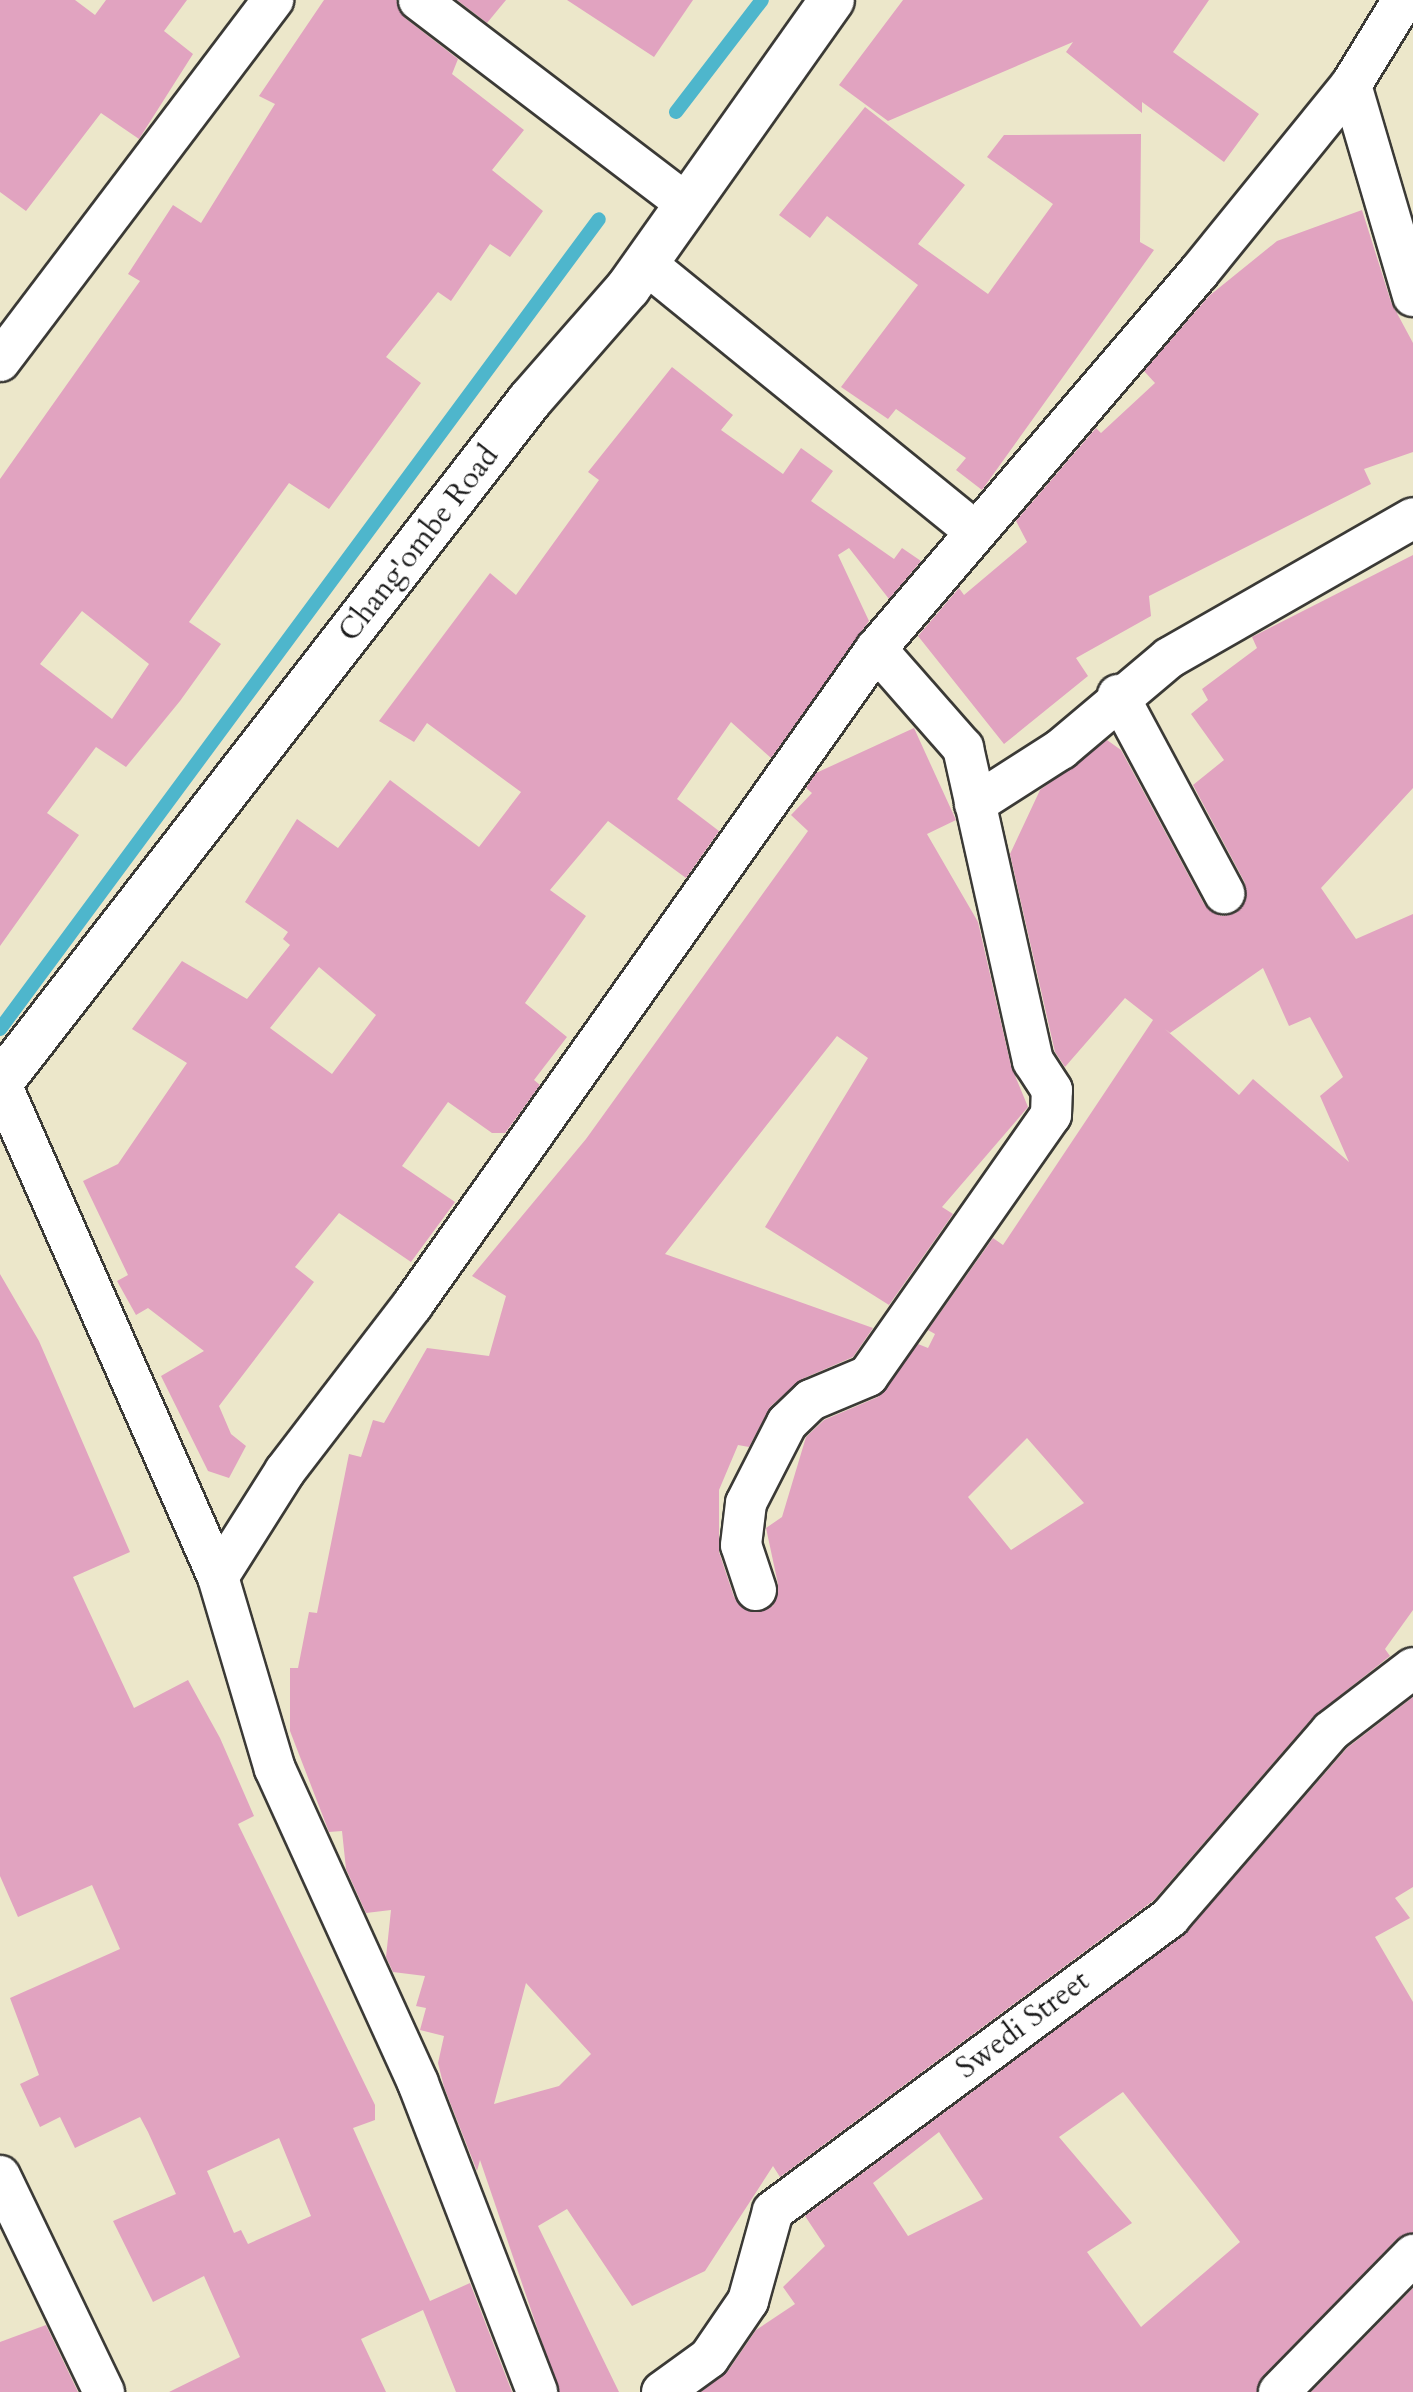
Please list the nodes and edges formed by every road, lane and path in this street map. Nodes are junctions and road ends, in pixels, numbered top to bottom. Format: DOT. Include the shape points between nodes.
graph roads {
  1 [pos="273,0"];
  2 [pos="419,0"];
  3 [pos="832,0"];
  4 [pos="1405,2"];
  5 [pos="1351,85"];
  6 [pos="685,203"];
  7 [pos="645,263"];
  8 [pos="1413,296"];
  9 [pos="0,361"];
  10 [pos="1413,518"];
  11 [pos="975,531"];
  12 [pos="876,649"];
  13 [pos="1118,695"];
  14 [pos="975,804"];
  15 [pos="1224,893"];
  16 [pos="0,1082"];
  17 [pos="218,1577"];
  18 [pos="756,1590"];
  19 [pos="1413,1668"];
  20 [pos="0,2176"];
  21 [pos="1413,2255"];
  22 [pos="104,2392"];
  23 [pos="537,2392"];
  24 [pos="662,2392"];
  25 [pos="1279,2392"];
  1 -- 9 [label="street"];
  2 -- 6 [label="street"];
  3 -- 6 [label="street, Chang'ombe Road"];
  4 -- 5 [label="street"];
  5 -- 8 [label="street"];
  5 -- 11 [label="street"];
  6 -- 7 [label="street, Chang'ombe Road"];
  7 -- 11 [label="street"];
  7 -- 16 [label="street, Chang'ombe Road"];
  10 -- 13 [label="street" via="1244,610"];
  11 -- 12 [label="street"];
  12 -- 14 [label="street" via="940,713 963,748"];
  12 -- 17 [label="street" via="413,1304 285,1471"];
  13 -- 14 [label="street" via="1061,749"];
  13 -- 15 [label="street"];
  14 -- 18 [label="street" via="1033,1061 1052,1090 1051,1115 868,1376 811,1400 787,1423 746,1503 741,1545"];
  16 -- 17 [label="street"];
  17 -- 23 [label="street" via="275,1769 418,2083"];
  19 -- 24 [label="street, Swedi Street" via="1331,1731 1170,1917 773,2211 748,2301 709,2358"];
  20 -- 22 [label="street"];
  21 -- 25 [label="street"];
}
